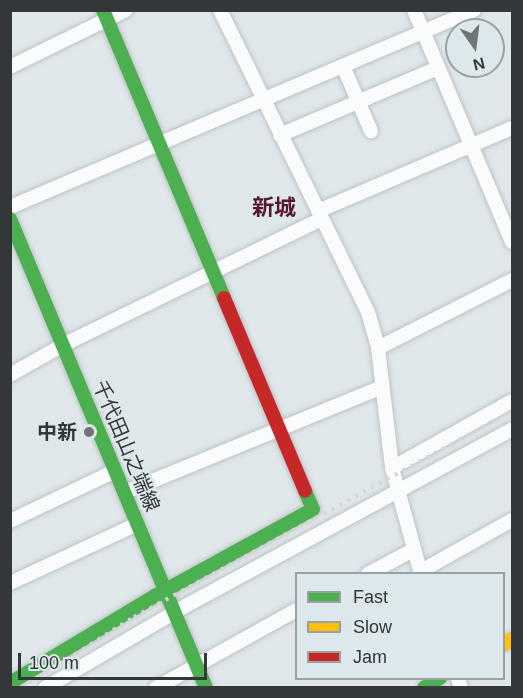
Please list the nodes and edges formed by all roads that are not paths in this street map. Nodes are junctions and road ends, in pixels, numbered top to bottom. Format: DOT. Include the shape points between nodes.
graph roads {
  1 [pos="126,10"];
  2 [pos="220,10"];
  3 [pos="414,10"];
  4 [pos="474,10"];
  5 [pos="105,15"];
  6 [pos="422,32"];
  7 [pos="343,66"];
  8 [pos="10,67"];
  9 [pos="438,68"];
  10 [pos="263,99"];
  11 [pos="358,101"];
  12 [pos="513,128"];
  13 [pos="371,131"];
  14 [pos="280,135"];
  15 [pos="161,142"];
  16 [pos="471,145"];
  17 [pos="10,207"];
  18 [pos="319,215"];
  19 [pos="10,219"];
  20 [pos="513,242"];
  21 [pos="214,270"];
  22 [pos="513,279"];
  23 [pos="63,345"];
  24 [pos="378,348"];
  25 [pos="10,375"];
  26 [pos="382,387"];
  27 [pos="513,401"];
  28 [pos="513,429"];
  29 [pos="280,430"];
  30 [pos="392,468"];
  31 [pos="115,471"];
  32 [pos="124,492"];
  33 [pos="398,492"];
  34 [pos="513,520"];
  35 [pos="10,521"];
  36 [pos="137,524"];
  37 [pos="413,550"];
  38 [pos="370,572"];
  39 [pos="421,572"];
  40 [pos="10,583"];
  41 [pos="164,591"];
  42 [pos="295,611"];
  43 [pos="174,612"];
  44 [pos="197,666"];
  45 [pos="10,683"];
  46 [pos="45,687"];
  47 [pos="156,687"];
  48 [pos="206,687"];
  1 -- 5 [label="street"];
  2 -- 10 [label="street"];
  3 -- 6 [label="street"];
  4 -- 6 [label="street"];
  5 -- 8 [label="street"];
  5 -- 15 [label="street"];
  6 -- 7 [label="street"];
  6 -- 9 [label="street"];
  7 -- 10 [label="street"];
  7 -- 11 [label="street"];
  9 -- 11 [label="street"];
  9 -- 16 [label="street"];
  10 -- 14 [label="street"];
  10 -- 15 [label="street"];
  11 -- 13 [label="street"];
  11 -- 14 [label="street"];
  12 -- 16 [label="street"];
  14 -- 18 [label="street"];
  15 -- 17 [label="street"];
  15 -- 21 [label="street"];
  16 -- 18 [label="street"];
  16 -- 20 [label="street"];
  18 -- 21 [label="street"];
  18 -- 24 [label="street" via="368,312"];
  19 -- 23 [label="street, 千代田山之端線"];
  21 -- 23 [label="street"];
  21 -- 29 [label="street"];
  22 -- 24 [label="street"];
  23 -- 25 [label="street"];
  23 -- 31 [label="street, 千代田山之端線"];
  24 -- 26 [label="street"];
  26 -- 29 [label="street"];
  26 -- 30 [label="street"];
  27 -- 30 [label="street"];
  28 -- 33 [label="street"];
  29 -- 32 [label="street"];
  29 -- 41 [label="street" via="314,509"];
  30 -- 33 [label="street"];
  31 -- 32 [label="street, 千代田山之端線"];
  31 -- 35 [label="street"];
  32 -- 36 [label="street, 千代田山之端線"];
  33 -- 37 [label="street"];
  33 -- 43 [label="street"];
  34 -- 39 [label="street"];
  36 -- 40 [label="street"];
  36 -- 41 [label="street, 千代田山之端線"];
  37 -- 38 [label="street"];
  37 -- 39 [label="street"];
  41 -- 43 [label="street, 千代田山之端線"];
  41 -- 45 [label="street"];
  42 -- 44 [label="street"];
  43 -- 44 [label="street, 千代田山之端線"];
  43 -- 46 [label="street"];
  44 -- 47 [label="street"];
  44 -- 48 [label="street, 千代田山之端線"];
}
